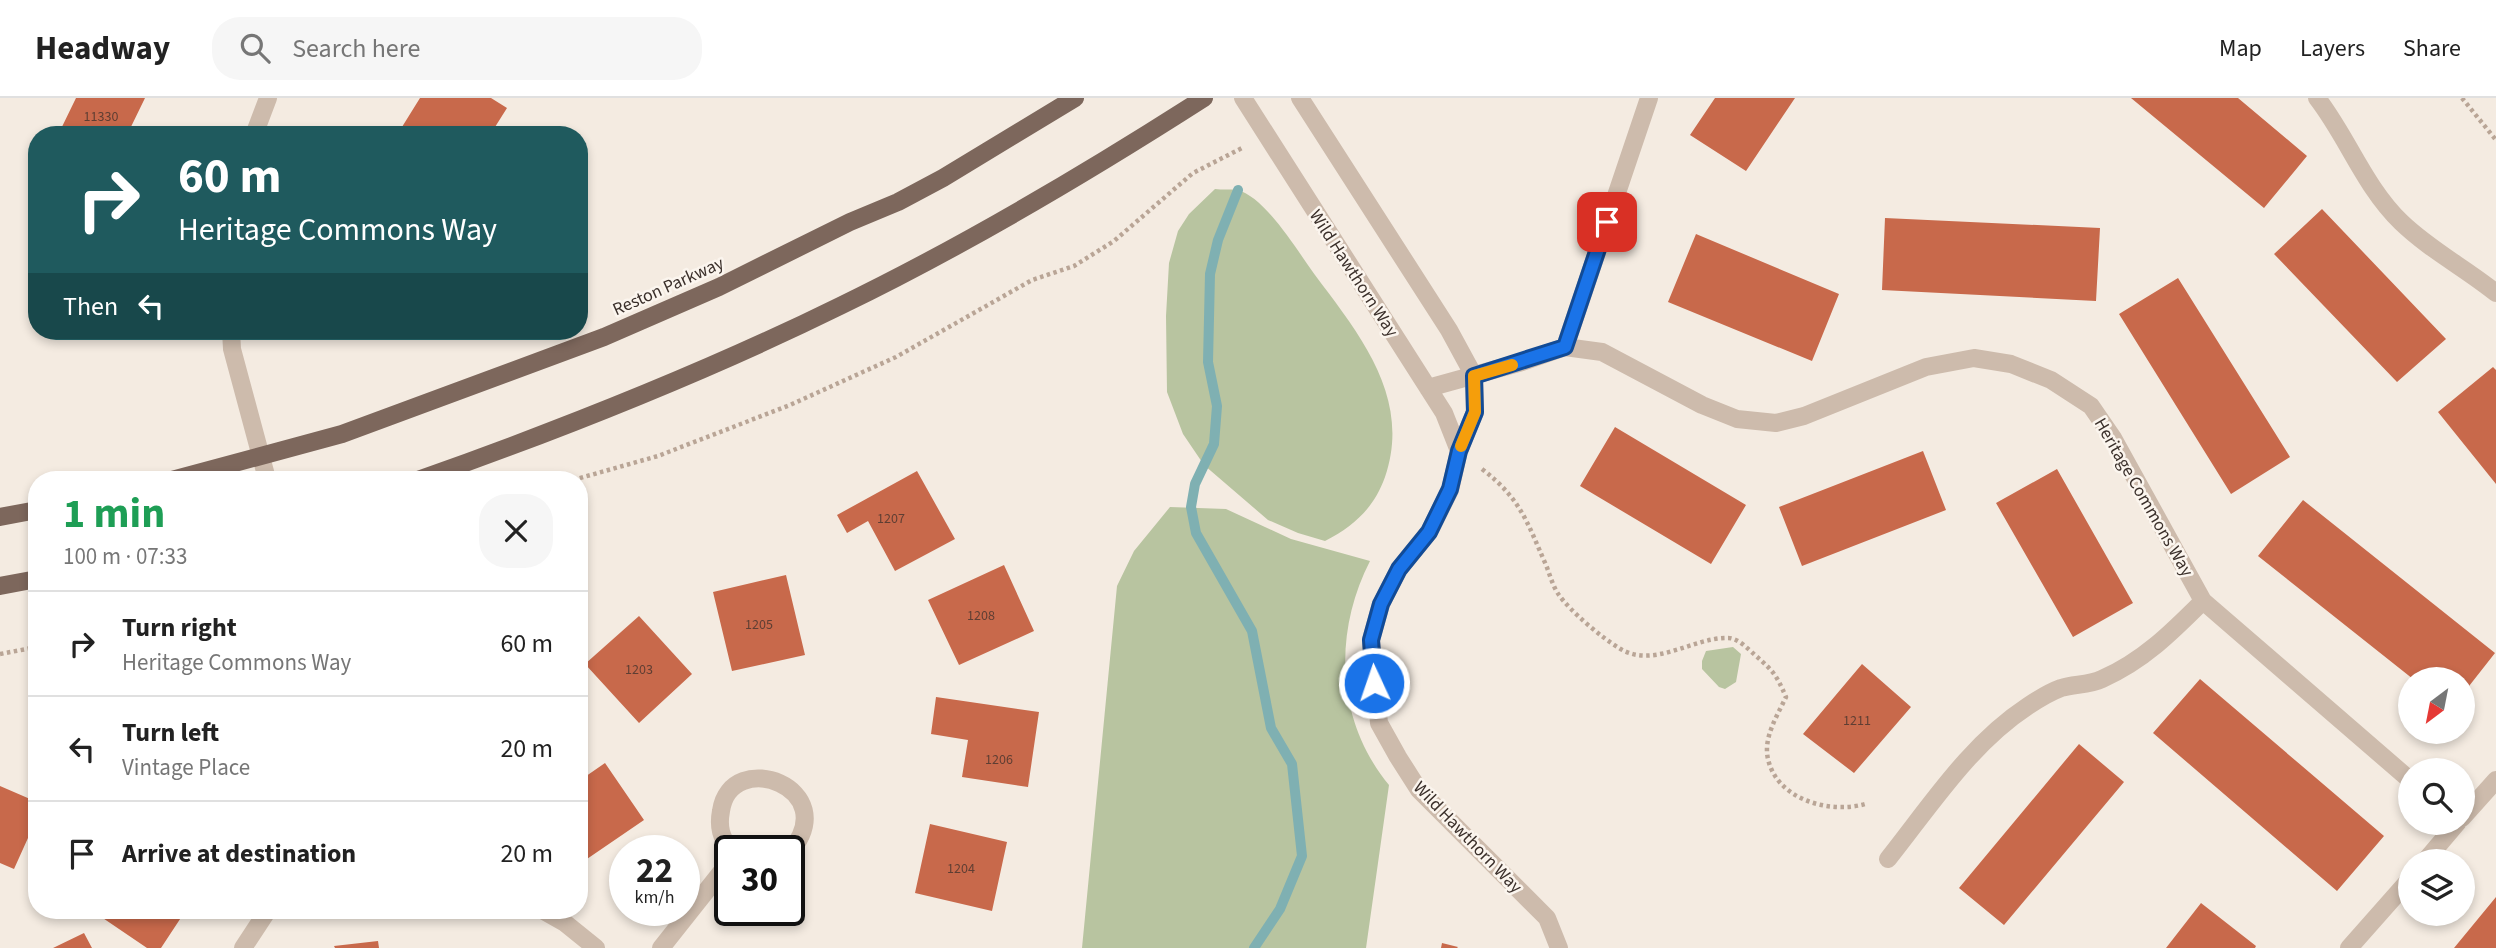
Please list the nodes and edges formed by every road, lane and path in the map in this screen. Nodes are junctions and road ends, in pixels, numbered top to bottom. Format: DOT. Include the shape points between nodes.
graph roads {
  1 [pos="268,98"];
  2 [pos="1075,98"];
  3 [pos="1204,98"];
  4 [pos="1243,98"];
  5 [pos="1300,98"];
  6 [pos="1649,98"];
  7 [pos="2317,98"];
  8 [pos="2462,98"];
  9 [pos="257,126"];
  10 [pos="2496,140"];
  11 [pos="1216,161"];
  12 [pos="2496,293"];
  13 [pos="232,340"];
  14 [pos="1565,347"];
  15 [pos="1474,376"];
  16 [pos="1428,388"];
  17 [pos="1459,451"];
  18 [pos="261,456"];
  19 [pos="205,471"];
  20 [pos="265,471"];
  21 [pos="442,471"];
  22 [pos="588,476"];
  23 [pos="28,512"];
  24 [pos="0,517"];
  25 [pos="28,581"];
  26 [pos="0,586"];
  27 [pos="2203,601"];
  28 [pos="28,649"];
  29 [pos="0,654"];
  30 [pos="2398,770"];
  31 [pos="2496,780"];
  32 [pos="1865,803"];
  33 [pos="2475,803"];
  34 [pos="722,835"];
  35 [pos="802,835"];
  36 [pos="2447,835"];
  37 [pos="2435,849"];
  38 [pos="1888,859"];
  39 [pos="714,881"];
  40 [pos="2398,892"];
  41 [pos="262,919"];
  42 [pos="558,919"];
  43 [pos="243,948"];
  44 [pos="596,948"];
  45 [pos="661,948"];
  46 [pos="1559,948"];
  47 [pos="2349,948"];
  1 -- 9 [label="street"];
  2 -- 18 [label="main road, Reston Parkway" via="943,178 719,288 477,385 342,434"];
  3 -- 21 [label="main road" via="1018,211 839,306 607,409"];
  4 -- 16 [label="street, Wild Hawthorn Way"];
  5 -- 15 [label="street, Wild Hawthorn Way"];
  6 -- 14 [label="street"];
  7 -- 12 [label="street" via="2371,186 2401,222"];
  8 -- 10 [label="path"];
  11 -- 22 [label="path" via="1193,173 1114,241 1074,266 1032,280 896,357 790,405 658,456"];
  13 -- 18 [label="street"];
  14 -- 15 [label="street, Heritage Commons Way"];
  14 -- 27 [label="street, Heritage Commons Way" via="1602,352 1737,419 1776,423 1926,367 1974,358 2011,364 2051,380 2091,405"];
  15 -- 16 [label="street, Heritage Commons Way"];
  15 -- 17 [label="street, Wild Hawthorn Way" via="1475,412"];
  16 -- 17 [label="street, Wild Hawthorn Way"];
  17 -- 32 [label="path" via="1501,483 1521,508 1559,595 1599,634 1633,655 1730,638 1742,644 1776,673 1786,697 1769,735 1768,758 1775,776 1790,792 1826,807"];
  17 -- 46 [label="street, Wild Hawthorn Way" via="1450,489 1429,532 1399,569 1381,604 1371,640 1380,723 1419,790 1547,918"];
  18 -- 19 [label="main road, Reston Parkway"];
  18 -- 20 [label="street"];
  23 -- 24 [label="main road"];
  25 -- 26 [label="main road"];
  27 -- 30 [label="street, Heritage Commons Way"];
  27 -- 38 [label="street" via="2137,661 2099,680 2060,689 1995,731"];
  28 -- 29 [label="path"];
  31 -- 33 [label="street"];
  34 -- 35 [label="street" via="722,804 733,788 751,778 771,778 788,786 801,803 805,822"];
  36 -- 37 [label="street"];
  39 -- 45 [label="street"];
  40 -- 47 [label="street"];
  41 -- 43 [label="street"];
  42 -- 44 [label="street"];
}
